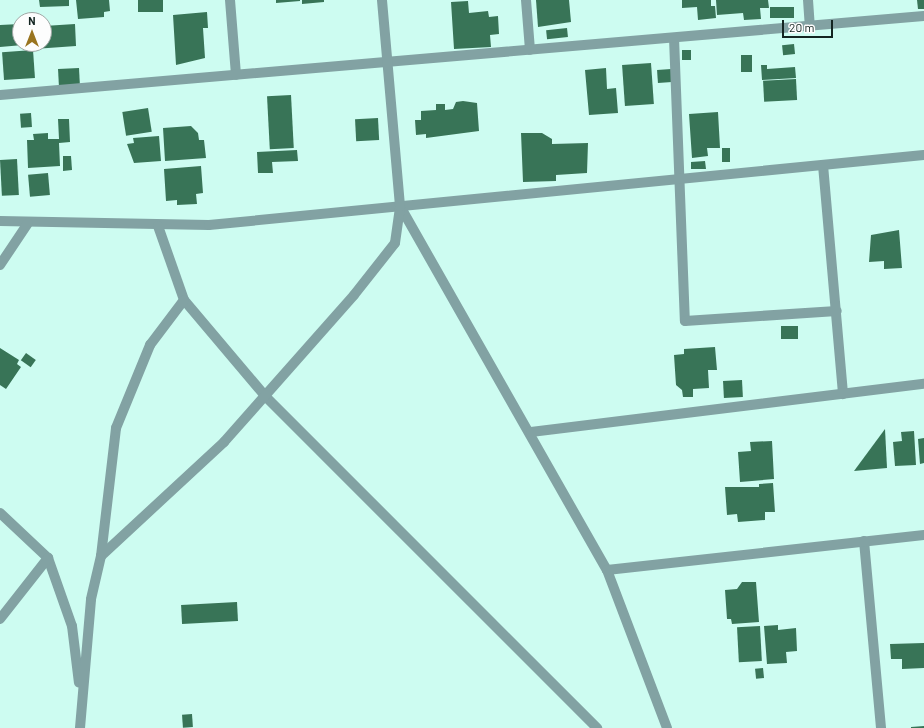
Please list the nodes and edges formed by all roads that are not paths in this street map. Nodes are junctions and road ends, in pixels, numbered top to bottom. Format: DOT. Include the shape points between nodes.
graph roads {
  1 [pos="230,0"];
  2 [pos="382,0"];
  3 [pos="526,0"];
  4 [pos="808,0"];
  5 [pos="924,16"];
  6 [pos="810,26"];
  7 [pos="674,38"];
  8 [pos="530,50"];
  9 [pos="387,62"];
  10 [pos="236,75"];
  11 [pos="0,95"];
  12 [pos="924,155"];
  13 [pos="823,165"];
  14 [pos="679,180"];
  15 [pos="400,206"];
  16 [pos="0,222"];
  17 [pos="28,223"];
  18 [pos="158,226"];
  19 [pos="0,265"];
  20 [pos="184,300"];
  21 [pos="837,311"];
  22 [pos="924,384"];
  23 [pos="844,394"];
  24 [pos="265,396"];
  25 [pos="531,432"];
  26 [pos="0,513"];
  27 [pos="924,534"];
  28 [pos="864,541"];
  29 [pos="101,556"];
  30 [pos="48,558"];
  31 [pos="607,570"];
  32 [pos="0,619"];
  33 [pos="81,706"];
  34 [pos="80,728"];
  35 [pos="596,728"];
  36 [pos="667,728"];
  37 [pos="881,728"];
  1 -- 10 [label="street"];
  2 -- 9 [label="street"];
  3 -- 8 [label="street"];
  4 -- 6 [label="street"];
  5 -- 6 [label="street"];
  6 -- 7 [label="street"];
  7 -- 8 [label="street"];
  7 -- 14 [label="street"];
  8 -- 9 [label="street"];
  9 -- 10 [label="street"];
  9 -- 15 [label="street"];
  10 -- 11 [label="street"];
  12 -- 13 [label="street"];
  13 -- 14 [label="street"];
  13 -- 21 [label="street"];
  14 -- 15 [label="street"];
  14 -- 21 [label="street" via="685,321"];
  15 -- 18 [label="street" via="209,225"];
  15 -- 24 [label="street" via="398,232 388,255"];
  15 -- 25 [label="street"];
  16 -- 17 [label="street"];
  17 -- 18 [label="street"];
  17 -- 19 [label="street"];
  18 -- 20 [label="street"];
  20 -- 24 [label="street"];
  20 -- 29 [label="street" via="150,345 116,428"];
  21 -- 23 [label="street"];
  22 -- 23 [label="street"];
  23 -- 25 [label="street"];
  24 -- 29 [label="street" via="224,442"];
  24 -- 35 [label="street"];
  25 -- 31 [label="street"];
  26 -- 30 [label="street"];
  27 -- 28 [label="street"];
  28 -- 31 [label="street"];
  28 -- 37 [label="street"];
  29 -- 33 [label="street" via="91,599"];
  30 -- 32 [label="street"];
  30 -- 33 [label="street" via="72,626"];
  31 -- 36 [label="street"];
  33 -- 34 [label="street"];
}
